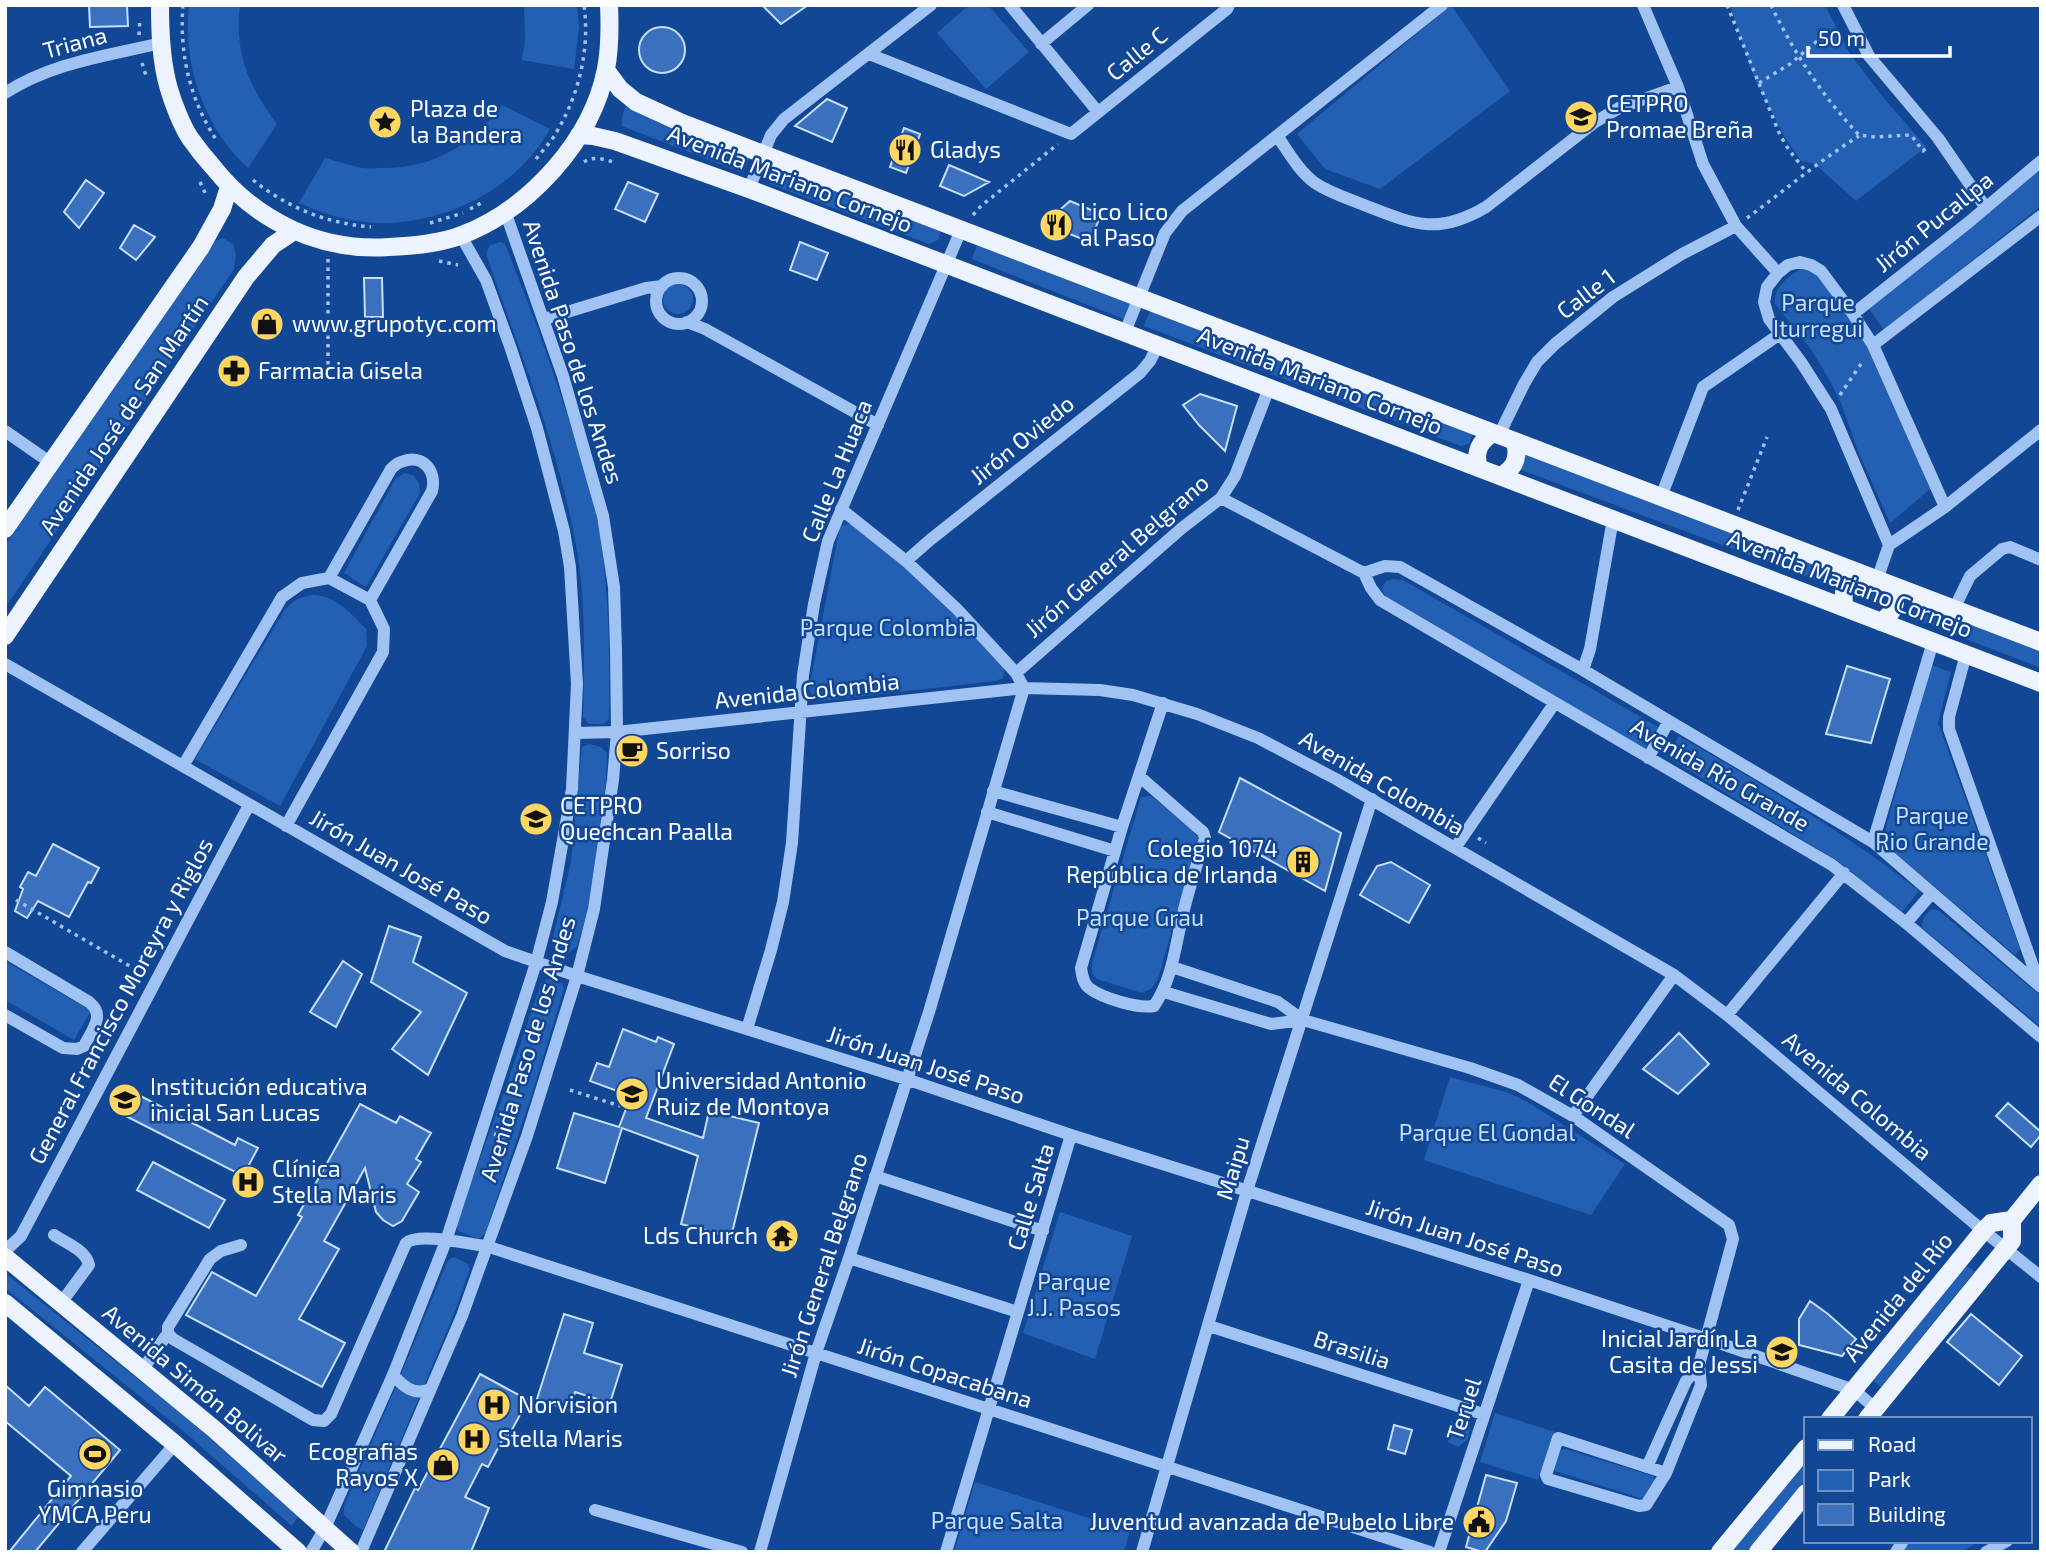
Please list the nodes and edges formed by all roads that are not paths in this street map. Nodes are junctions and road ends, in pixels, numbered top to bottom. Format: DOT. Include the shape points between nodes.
graph roads {
  1 [pos="160,5"];
  2 [pos="609,5"];
  3 [pos="931,5"];
  4 [pos="1010,5"];
  5 [pos="1088,5"];
  6 [pos="1229,5"];
  7 [pos="1442,5"];
  8 [pos="1643,5"];
  9 [pos="1843,5"];
  10 [pos="161,43"];
  11 [pos="1041,44"];
  12 [pos="869,54"];
  13 [pos="606,70"];
  14 [pos="1678,87"];
  15 [pos="5,93"];
  16 [pos="1098,112"];
  17 [pos="579,135"];
  18 [pos="1278,137"];
  19 [pos="763,154"];
  20 [pos="2041,161"];
  21 [pos="229,187"];
  22 [pos="749,189"];
  23 [pos="1986,208"];
  24 [pos="506,214"];
  25 [pos="2041,216"];
  26 [pos="1736,226"];
  27 [pos="961,230"];
  28 [pos="294,232"];
  29 [pos="461,236"];
  30 [pos="947,264"];
  31 [pos="1779,273"];
  32 [pos="655,290"];
  33 [pos="1138,297"];
  34 [pos="700,311"];
  35 [pos="1853,314"];
  36 [pos="544,319"];
  37 [pos="687,322"];
  38 [pos="705,329"];
  39 [pos="1125,332"];
  40 [pos="1780,334"];
  41 [pos="1158,345"];
  42 [pos="1873,345"];
  43 [pos="1269,388"];
  44 [pos="878,425"];
  45 [pos="2041,430"];
  46 [pos="5,431"];
  47 [pos="1502,437"];
  48 [pos="51,463"];
  49 [pos="1479,468"];
  50 [pos="1501,477"];
  51 [pos="1661,497"];
  52 [pos="1221,499"];
  53 [pos="1945,507"];
  54 [pos="841,509"];
  55 [pos="1613,519"];
  56 [pos="5,529"];
  57 [pos="1889,545"];
  58 [pos="2041,560"];
  59 [pos="906,561"];
  60 [pos="1857,572"];
  61 [pos="1364,573"];
  62 [pos="329,578"];
  63 [pos="1885,583"];
  64 [pos="370,600"];
  65 [pos="1844,608"];
  66 [pos="1954,609"];
  67 [pos="1881,622"];
  68 [pos="5,636"];
  69 [pos="1933,642"];
  70 [pos="2041,642"];
  71 [pos="1966,654"];
  72 [pos="5,664"];
  73 [pos="1583,670"];
  74 [pos="1016,673"];
  75 [pos="2041,683"];
  76 [pos="1024,688"];
  77 [pos="1163,703"];
  78 [pos="1554,704"];
  79 [pos="800,713"];
  80 [pos="1669,721"];
  81 [pos="617,732"];
  82 [pos="575,733"];
  83 [pos="1648,758"];
  84 [pos="183,766"];
  85 [pos="1139,776"];
  86 [pos="993,791"];
  87 [pos="1372,799"];
  88 [pos="250,804"];
  89 [pos="987,812"];
  90 [pos="286,826"];
  91 [pos="1122,827"];
  92 [pos="1873,842"];
  93 [pos="1455,848"];
  94 [pos="1115,851"];
  95 [pos="1844,873"];
  96 [pos="1932,893"];
  97 [pos="1906,923"];
  98 [pos="5,952"];
  99 [pos="536,962"];
  100 [pos="1172,967"];
  101 [pos="1674,975"];
  102 [pos="577,976"];
  103 [pos="2040,987"];
  104 [pos="1164,992"];
  105 [pos="5,1015"];
  106 [pos="1727,1015"];
  107 [pos="1303,1020"];
  108 [pos="747,1029"];
  109 [pos="2041,1037"];
  110 [pos="906,1079"];
  111 [pos="1573,1116"];
  112 [pos="1072,1135"];
  113 [pos="876,1176"];
  114 [pos="2041,1184"];
  115 [pos="1247,1191"];
  116 [pos="2012,1220"];
  117 [pos="1984,1230"];
  118 [pos="1042,1231"];
  119 [pos="54,1235"];
  120 [pos="446,1241"];
  121 [pos="241,1245"];
  122 [pos="486,1247"];
  123 [pos="2006,1248"];
  124 [pos="5,1251"];
  125 [pos="5,1257"];
  126 [pos="849,1258"];
  127 [pos="2041,1277"];
  128 [pos="1529,1280"];
  129 [pos="5,1303"];
  130 [pos="61,1303"];
  131 [pos="1018,1312"];
  132 [pos="1209,1326"];
  133 [pos="168,1333"];
  134 [pos="1707,1339"];
  135 [pos="816,1353"];
  136 [pos="1699,1365"];
  137 [pos="143,1369"];
  138 [pos="393,1375"];
  139 [pos="430,1389"];
  140 [pos="1854,1390"];
  141 [pos="989,1409"];
  142 [pos="1871,1413"];
  143 [pos="1483,1414"];
  144 [pos="1832,1417"];
  145 [pos="175,1444"];
  146 [pos="1804,1450"];
  147 [pos="1167,1467"];
  148 [pos="1647,1467"];
  149 [pos="1666,1473"];
  150 [pos="1804,1495"];
  151 [pos="595,1510"];
  152 [pos="326,1528"];
  153 [pos="2003,1543"];
  154 [pos="82,1552"];
  155 [pos="298,1552"];
  156 [pos="311,1552"];
  157 [pos="351,1552"];
  158 [pos="361,1552"];
  159 [pos="743,1552"];
  160 [pos="760,1552"];
  161 [pos="946,1552"];
  162 [pos="1142,1552"];
  163 [pos="1430,1552"];
  164 [pos="1439,1552"];
  165 [pos="1720,1552"];
  166 [pos="1758,1552"];
  167 [pos="1986,1552"];
  1 -- 10 [label="main road"];
  2 -- 13 [label="main road"];
  3 -- 12 [label="street"];
  4 -- 11 [label="street"];
  5 -- 11 [label="street"];
  6 -- 16 [label="street, Calle C"];
  7 -- 18 [label="street"];
  8 -- 14 [label="street"];
  9 -- 23 [label="street" via="1869,56 1938,138"];
  10 -- 15 [label="street, Triana" via="78,61"];
  10 -- 21 [label="main road" via="169,90 189,136"];
  11 -- 16 [label="street"];
  12 -- 16 [label="street, Calle C" via="1071,134"];
  12 -- 19 [label="street" via="784,119"];
  13 -- 17 [label="main road"];
  13 -- 19 [label="main road, Avenida Mariano Cornejo" via="636,102"];
  14 -- 18 [label="street" via="1619,108 1595,122 1486,207 1448,224 1406,221 1332,193 1303,172"];
  14 -- 26 [label="street" via="1703,164"];
  17 -- 22 [label="main road, Avenida Mariano Cornejo" via="615,141"];
  17 -- 24 [label="main road" via="559,163"];
  18 -- 33 [label="street" via="1182,211 1165,233"];
  19 -- 22 [label="street"];
  19 -- 27 [label="main road, Avenida Mariano Cornejo"];
  20 -- 23 [label="street, Jirón Pucallpa"];
  21 -- 28 [label="main road"];
  21 -- 48 [label="main road, Avenida José de San Martín" via="201,247"];
  22 -- 30 [label="main road, Avenida Mariano Cornejo"];
  23 -- 35 [label="street, Jirón Pucallpa"];
  24 -- 29 [label="main road"];
  24 -- 36 [label="street, Avenida Paso de los Andes"];
  25 -- 42 [label="street"];
  26 -- 31 [label="street"];
  26 -- 47 [label="street, Calle 1" via="1613,297 1555,344 1524,384"];
  27 -- 30 [label="street, Calle La Huaca"];
  27 -- 33 [label="main road, Avenida Mariano Cornejo"];
  28 -- 29 [label="main road" via="326,243 372,248 421,245"];
  28 -- 68 [label="main road, Avenida José de San Martín" via="273,245 246,276"];
  29 -- 82 [label="street, Avenida Paso de los Andes" via="486,280 511,349 564,531 574,617"];
  30 -- 39 [label="main road, Avenida Mariano Cornejo"];
  30 -- 44 [label="street, Calle La Huaca"];
  31 -- 35 [label="street" via="1800,262 1811,265 1821,271"];
  31 -- 40 [label="street" via="1767,287 1764,302"];
  32 -- 34 [label="street" via="673,278 690,281 701,294"];
  32 -- 36 [label="street"];
  32 -- 37 [label="street" via="664,317 675,323"];
  33 -- 39 [label="street"];
  33 -- 47 [label="main road, Avenida Mariano Cornejo"];
  34 -- 37 [label="street"];
  34 -- 38 [label="street"];
  35 -- 42 [label="street"];
  36 -- 81 [label="street, Avenida Paso de los Andes" via="603,516 614,587"];
  37 -- 38 [label="street"];
  38 -- 44 [label="street"];
  39 -- 41 [label="main road, Avenida Mariano Cornejo"];
  40 -- 51 [label="street" via="1703,387"];
  40 -- 57 [label="street" via="1831,409"];
  41 -- 43 [label="main road, Avenida Mariano Cornejo"];
  41 -- 59 [label="street, Jirón Oviedo" via="1140,373"];
  42 -- 53 [label="street"];
  43 -- 49 [label="main road, Avenida Mariano Cornejo"];
  43 -- 52 [label="street, Jirón General Belgrano"];
  44 -- 54 [label="street, Calle La Huaca"];
  45 -- 53 [label="street"];
  46 -- 48 [label="street"];
  47 -- 49 [label="main road" via="1484,439 1478,447"];
  47 -- 50 [label="main road" via="1518,452 1510,471"];
  47 -- 51 [label="main road, Avenida Mariano Cornejo"];
  48 -- 56 [label="main road, Avenida José de San Martín"];
  49 -- 50 [label="main road, Avenida Mariano Cornejo"];
  50 -- 55 [label="main road, Avenida Mariano Cornejo"];
  51 -- 60 [label="main road, Avenida Mariano Cornejo"];
  52 -- 61 [label="street, Avenida Río Grande"];
  52 -- 74 [label="street, Jirón General Belgrano"];
  53 -- 57 [label="street"];
  54 -- 59 [label="street"];
  54 -- 79 [label="street, Calle La Huaca" via="817,591"];
  55 -- 65 [label="main road, Avenida Mariano Cornejo"];
  55 -- 73 [label="street"];
  57 -- 63 [label="street"];
  58 -- 66 [label="street" via="2010,547 2002,549 1970,576"];
  59 -- 74 [label="street"];
  60 -- 63 [label="main road, Avenida Mariano Cornejo"];
  60 -- 65 [label="main road" via="1844,587"];
  61 -- 73 [label="street, Avenida Río Grande" via="1400,567"];
  61 -- 78 [label="street, Avenida Río Grande" via="1380,600"];
  62 -- 64 [label="street"];
  62 -- 64 [label="street" via="391,469 402,461 423,462 435,481 432,491"];
  62 -- 84 [label="street" via="302,583 282,597"];
  63 -- 66 [label="main road, Avenida Mariano Cornejo"];
  63 -- 67 [label="main road" via="1897,597 1890,616"];
  64 -- 90 [label="street" via="384,629 383,652"];
  65 -- 67 [label="main road, Avenida Mariano Cornejo"];
  66 -- 70 [label="main road, Avenida Mariano Cornejo"];
  67 -- 69 [label="main road, Avenida Mariano Cornejo"];
  69 -- 71 [label="main road, Avenida Mariano Cornejo"];
  69 -- 92 [label="street"];
  71 -- 75 [label="main road, Avenida Mariano Cornejo"];
  71 -- 103 [label="street" via="1949,729"];
  72 -- 84 [label="street, Jirón Juan José Paso"];
  73 -- 80 [label="street, Avenida Río Grande"];
  74 -- 76 [label="street"];
  76 -- 77 [label="street, Avenida Colombia" via="1100,690"];
  76 -- 79 [label="street, Avenida Colombia"];
  76 -- 86 [label="street, Jirón General Belgrano"];
  77 -- 85 [label="street"];
  77 -- 87 [label="street, Avenida Colombia" via="1258,738"];
  78 -- 83 [label="street, Avenida Río Grande"];
  78 -- 93 [label="street"];
  79 -- 81 [label="street, Avenida Colombia"];
  79 -- 108 [label="street, Calle La Huaca" via="792,843 783,902"];
  80 -- 83 [label="street"];
  80 -- 92 [label="street, Avenida Río Grande"];
  81 -- 82 [label="street, Avenida Colombia"];
  81 -- 102 [label="street, Avenida Paso de los Andes" via="601,868"];
  82 -- 99 [label="street, Avenida Paso de los Andes" via="572,789"];
  83 -- 95 [label="street, Avenida Río Grande"];
  84 -- 88 [label="street, Jirón Juan José Paso"];
  85 -- 91 [label="street"];
  85 -- 100 [label="street" via="1205,838"];
  86 -- 89 [label="street, Jirón General Belgrano"];
  86 -- 91 [label="street"];
  87 -- 93 [label="street, Avenida Colombia"];
  87 -- 107 [label="street, Maipu"];
  88 -- 90 [label="street, Jirón Juan José Paso"];
  88 -- 124 [label="street, General Francisco Moreyra y Riglos" via="21,1236"];
  89 -- 94 [label="street"];
  89 -- 110 [label="street, Jirón General Belgrano"];
  90 -- 99 [label="street, Jirón Juan José Paso" via="505,951"];
  91 -- 94 [label="street"];
  92 -- 96 [label="street, Avenida Río Grande"];
  93 -- 101 [label="street, Avenida Colombia"];
  94 -- 104 [label="street" via="1082,977 1087,987 1145,1008 1154,1006"];
  95 -- 97 [label="street, Avenida Río Grande"];
  95 -- 106 [label="street"];
  96 -- 97 [label="street"];
  96 -- 103 [label="street, Avenida Río Grande"];
  97 -- 109 [label="street, Avenida Río Grande"];
  98 -- 105 [label="street" via="89,1002 98,1013 84,1046 70,1050"];
  99 -- 102 [label="street, Jirón Juan José Paso"];
  99 -- 120 [label="street, Avenida Paso de los Andes"];
  100 -- 104 [label="street"];
  100 -- 107 [label="street, El Gondal" via="1278,1002"];
  101 -- 106 [label="street, Avenida Colombia"];
  101 -- 111 [label="street"];
  102 -- 108 [label="street, Jirón Juan José Paso"];
  102 -- 122 [label="street, Avenida Paso de los Andes"];
  104 -- 107 [label="street, El Gondal" via="1271,1024"];
  106 -- 117 [label="street, Avenida Colombia"];
  107 -- 111 [label="street, El Gondal" via="1518,1085"];
  107 -- 115 [label="street, Maipu"];
  108 -- 110 [label="street, Jirón Juan José Paso"];
  110 -- 112 [label="street, Jirón Juan José Paso"];
  110 -- 113 [label="street, Jirón General Belgrano"];
  111 -- 134 [label="street, El Gondal" via="1729,1225 1733,1239"];
  112 -- 115 [label="street, Jirón Juan José Paso"];
  112 -- 118 [label="street, Calle Salta"];
  113 -- 118 [label="street"];
  113 -- 126 [label="street, Jirón General Belgrano"];
  114 -- 116 [label="main road"];
  115 -- 128 [label="street, Jirón Juan José Paso"];
  115 -- 132 [label="street, Maipu"];
  116 -- 117 [label="main road, Avenida del Río" via="1991,1223"];
  116 -- 123 [label="main road" via="2012,1241"];
  117 -- 123 [label="street, Avenida Colombia"];
  117 -- 140 [label="main road, Avenida del Río"];
  118 -- 131 [label="street, Calle Salta"];
  119 -- 130 [label="street" via="89,1260"];
  120 -- 122 [label="street, Jirón Copacabana"];
  120 -- 133 [label="street, Jirón Copacabana" via="414,1238 407,1243 331,1414 324,1420 313,1420"];
  120 -- 138 [label="street, Avenida Paso de los Andes"];
  121 -- 133 [label="street" via="210,1259"];
  122 -- 135 [label="street, Jirón Copacabana"];
  122 -- 139 [label="street, Avenida Paso de los Andes"];
  123 -- 127 [label="street, Avenida Colombia"];
  123 -- 142 [label="main road"];
  125 -- 130 [label="main road, Avenida Simón Bolivar"];
  126 -- 131 [label="street"];
  126 -- 135 [label="street, Jirón General Belgrano"];
  128 -- 134 [label="street, Jirón Juan José Paso"];
  128 -- 143 [label="street, Teruel"];
  129 -- 145 [label="main road"];
  130 -- 137 [label="main road, Avenida Simón Bolivar"];
  131 -- 141 [label="street, Calle Salta"];
  132 -- 143 [label="street, Brasilia"];
  132 -- 147 [label="street, Maipu"];
  133 -- 137 [label="street"];
  134 -- 136 [label="street, El Gondal"];
  134 -- 140 [label="street, Jirón Juan José Paso"];
  135 -- 141 [label="street, Jirón Copacabana"];
  135 -- 160 [label="street, Jirón General Belgrano"];
  136 -- 148 [label="street" via="1686,1381"];
  136 -- 149 [label="street" via="1701,1385"];
  137 -- 152 [label="main road, Avenida Simón Bolivar"];
  138 -- 139 [label="street" via="410,1390 422,1393"];
  138 -- 152 [label="street, Avenida Paso de los Andes"];
  139 -- 158 [label="street, Avenida Paso de los Andes"];
  140 -- 142 [label="street, Jirón Juan José Paso"];
  140 -- 144 [label="main road, Avenida del Río"];
  141 -- 147 [label="street, Jirón Copacabana"];
  141 -- 161 [label="street, Calle Salta"];
  143 -- 164 [label="street, Teruel"];
  145 -- 154 [label="street"];
  145 -- 155 [label="main road"];
  146 -- 165 [label="main road"];
  147 -- 162 [label="street, Maipu"];
  147 -- 163 [label="street, Jirón Copacabana"];
  148 -- 149 [label="street"];
  148 -- 149 [label="street" via="1558,1438 1546,1475 1639,1506 1646,1505"];
  150 -- 166 [label="main road"];
  151 -- 159 [label="street"];
  152 -- 156 [label="street, Avenida Paso de los Andes"];
  152 -- 157 [label="main road, Avenida Simón Bolivar"];
  153 -- 167 [label="street"];
}
